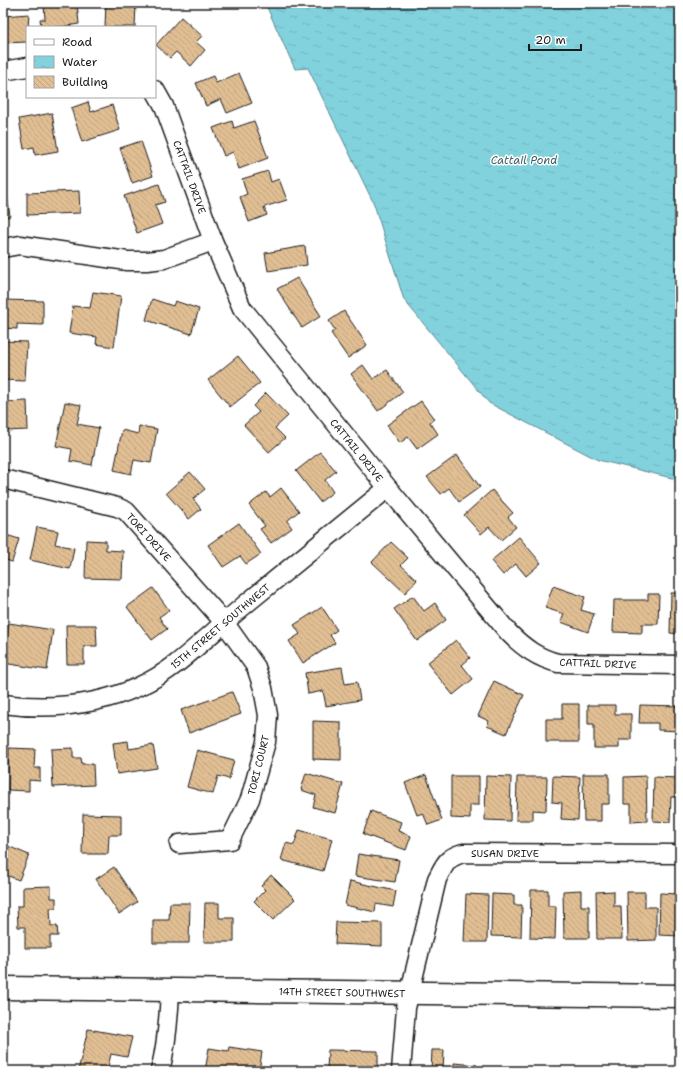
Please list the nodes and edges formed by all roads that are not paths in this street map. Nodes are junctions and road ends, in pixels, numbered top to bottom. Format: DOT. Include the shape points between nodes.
graph roads {
  1 [pos="26,67"];
  2 [pos="3,71"];
  3 [pos="156,92"];
  4 [pos="213,242"];
  5 [pos="3,248"];
  6 [pos="3,479"];
  7 [pos="388,488"];
  8 [pos="224,622"];
  9 [pos="680,665"];
  10 [pos="3,704"];
  11 [pos="179,844"];
  12 [pos="680,854"];
  13 [pos="3,988"];
  14 [pos="170,989"];
  15 [pos="409,993"];
  16 [pos="680,996"];
  17 [pos="160,1071"];
  18 [pos="402,1071"];
  1 -- 2 [label="street"];
  3 -- 4 [label="street, CATTAIL DRIVE" via="164,106"];
  4 -- 5 [label="street" via="147,261 20,245"];
  4 -- 7 [label="street, CATTAIL DRIVE" via="248,317"];
  6 -- 8 [label="street, TORI DRIVE" via="126,511"];
  7 -- 8 [label="street, 15TH STREET SOUTHWEST"];
  7 -- 9 [label="street, CATTAIL DRIVE" via="509,633 532,653 544,659 575,665"];
  8 -- 10 [label="street, 15TH STREET SOUTHWEST" via="175,665 140,686 120,694 102,700 62,706"];
  8 -- 11 [label="street, TORI COURT" via="256,667 268,715 266,742 250,799 230,840"];
  12 -- 15 [label="street, SUSAN DRIVE" via="454,855 446,861 437,879"];
  13 -- 14 [label="main road, 14TH STREET SOUTHWEST"];
  14 -- 15 [label="main road, 14TH STREET SOUTHWEST"];
  14 -- 17 [label="street" via="166,1050"];
  15 -- 16 [label="main road, 14TH STREET SOUTHWEST"];
  15 -- 18 [label="street, SUSAN DRIVE"];
}
